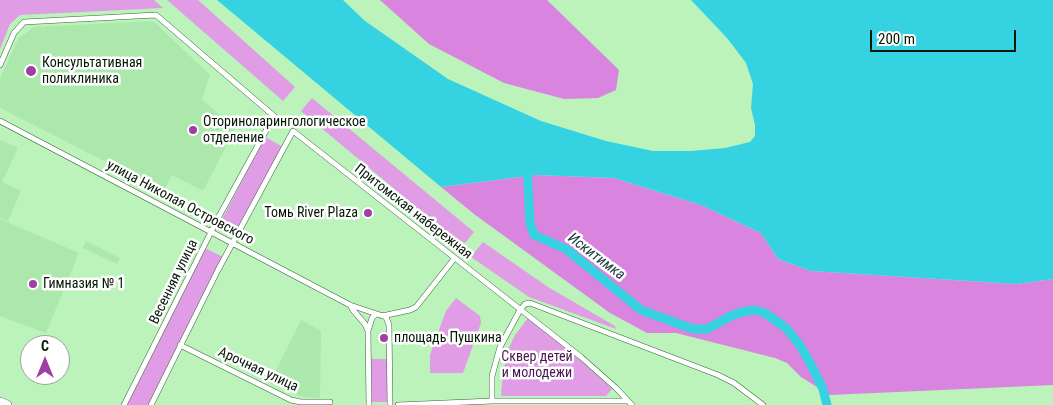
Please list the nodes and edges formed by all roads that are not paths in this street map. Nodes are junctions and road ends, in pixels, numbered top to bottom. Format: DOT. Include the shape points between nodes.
graph roads {
  1 [pos="0,65"];
  2 [pos="0,121"];
  3 [pos="211,231"];
  4 [pos="232,242"];
  5 [pos="454,259"];
  6 [pos="350,305"];
  7 [pos="520,310"];
  8 [pos="375,315"];
  9 [pos="382,316"];
  10 [pos="368,332"];
  11 [pos="180,345"];
  12 [pos="492,401"];
  13 [pos="0,402"];
  14 [pos="330,402"];
  15 [pos="630,403"];
  16 [pos="7,405"];
  17 [pos="124,405"];
  18 [pos="151,405"];
  19 [pos="369,405"];
  20 [pos="390,405"];
  21 [pos="398,405"];
  22 [pos="763,405"];
  1 -- 3 [label="street, Весенняя улица" via="14,33 24,22 156,15 274,116"];
  2 -- 3 [label="street, улица Николая Островского"];
  3 -- 4 [label="street, улица Николая Островского"];
  3 -- 17 [label="street, Весенняя улица"];
  4 -- 5 [label="street, Притомская набережная" via="293,131"];
  4 -- 6 [label="street, улица Николая Островского"];
  4 -- 11 [label="street"];
  5 -- 7 [label="street, Притомская набережная"];
  5 -- 9 [label="street" via="416,307"];
  6 -- 8 [label="street, улица Николая Островского"];
  6 -- 10 [label="street"];
  7 -- 12 [label="street" via="500,347 492,376"];
  7 -- 15 [label="street, Притомская набережная" via="581,357"];
  7 -- 22 [label="street" via="527,303 537,305 718,375"];
  8 -- 9 [label="street, улица Николая Островского"];
  8 -- 10 [label="street"];
  9 -- 20 [label="street" via="389,325"];
  10 -- 19 [label="street"];
  11 -- 14 [label="street, Арочная улица" via="291,400"];
  11 -- 18 [label="street"];
  12 -- 15 [label="street"];
  12 -- 21 [label="street"];
  13 -- 16 [label="main road"];
}
